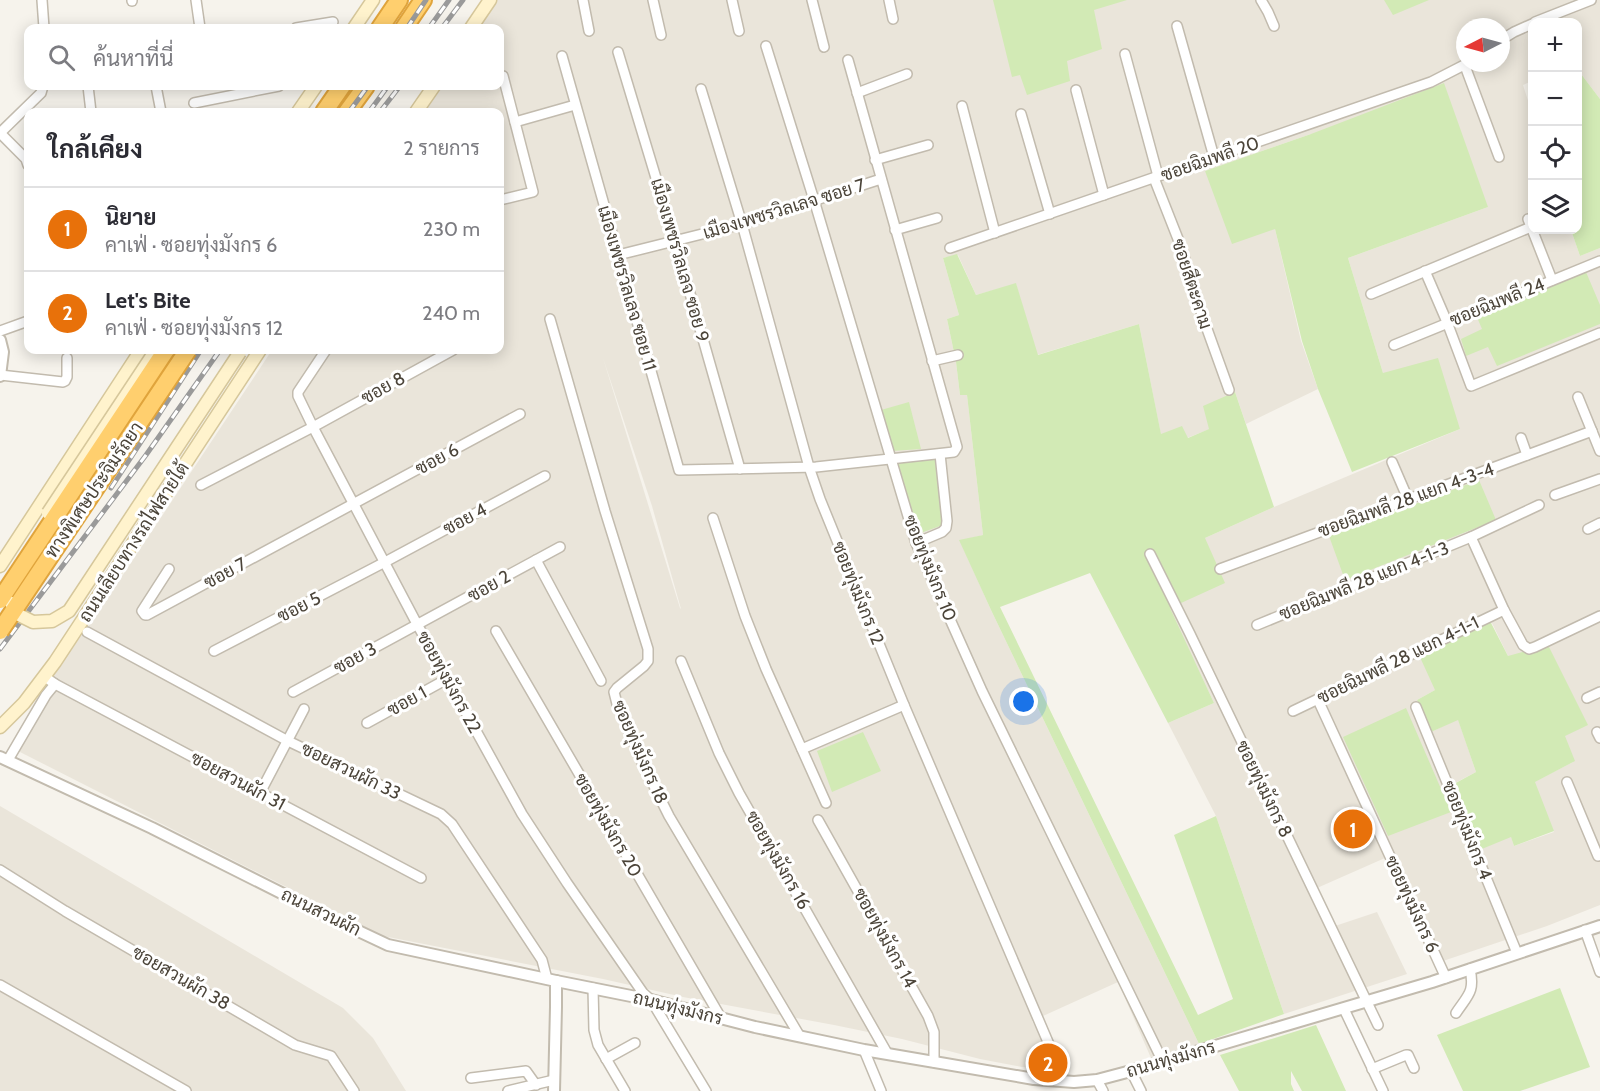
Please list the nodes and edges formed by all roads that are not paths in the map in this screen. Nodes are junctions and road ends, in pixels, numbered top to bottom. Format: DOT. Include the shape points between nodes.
graph roads {
  1 [pos="42,0"];
  2 [pos="195,0"];
  3 [pos="373,0"];
  4 [pos="399,0"];
  5 [pos="423,0"];
  6 [pos="490,0"];
  7 [pos="583,0"];
  8 [pos="653,0"];
  9 [pos="732,0"];
  10 [pos="813,0"];
  11 [pos="889,0"];
  12 [pos="1261,0"];
  13 [pos="1591,0"];
  14 [pos="1546,18"];
  15 [pos="893,19"];
  16 [pos="333,22"];
  17 [pos="44,24"];
  18 [pos="199,24"];
  19 [pos="321,24"];
  20 [pos="357,24"];
  21 [pos="383,24"];
  22 [pos="407,24"];
  23 [pos="474,24"];
  24 [pos="1177,26"];
  25 [pos="1274,26"];
  26 [pos="1528,26"];
  27 [pos="589,31"];
  28 [pos="740,31"];
  29 [pos="1510,34"];
  30 [pos="661,35"];
  31 [pos="766,46"];
  32 [pos="824,47"];
  33 [pos="618,52"];
  34 [pos="1125,54"];
  35 [pos="562,56"];
  36 [pos="848,60"];
  37 [pos="1456,70"];
  38 [pos="1470,72"];
  39 [pos="907,74"];
  40 [pos="504,80"];
  41 [pos="701,88"];
  42 [pos="42,90"];
  43 [pos="89,90"];
  44 [pos="157,90"];
  45 [pos="239,90"];
  46 [pos="313,90"];
  47 [pos="339,90"];
  48 [pos="363,90"];
  49 [pos="431,90"];
  50 [pos="1076,90"];
  51 [pos="857,93"];
  52 [pos="308,98"];
  53 [pos="194,103"];
  54 [pos="575,105"];
  55 [pos="962,106"];
  56 [pos="26,108"];
  57 [pos="91,108"];
  58 [pos="160,108"];
  59 [pos="301,108"];
  60 [pos="309,108"];
  61 [pos="327,108"];
  62 [pos="350,108"];
  63 [pos="419,108"];
  64 [pos="24,110"];
  65 [pos="1021,114"];
  66 [pos="515,122"];
  67 [pos="0,133"];
  68 [pos="928,145"];
  69 [pos="24,157"];
  70 [pos="1214,157"];
  71 [pos="1499,157"];
  72 [pos="875,160"];
  73 [pos="1156,177"];
  74 [pos="881,179"];
  75 [pos="1104,195"];
  76 [pos="504,199"];
  77 [pos="814,200"];
  78 [pos="1050,214"];
  79 [pos="937,218"];
  80 [pos="742,224"];
  81 [pos="1528,224"];
  82 [pos="895,230"];
  83 [pos="995,233"];
  84 [pos="1534,234"];
  85 [pos="675,241"];
  86 [pos="950,248"];
  87 [pos="618,255"];
  88 [pos="1600,261"];
  89 [pos="1425,272"];
  90 [pos="1552,280"];
  91 [pos="1371,294"];
  92 [pos="550,319"];
  93 [pos="24,322"];
  94 [pos="1447,322"];
  95 [pos="0,331"];
  96 [pos="1600,333"];
  97 [pos="0,340"];
  98 [pos="1394,345"];
  99 [pos="138,354"];
  100 [pos="153,354"];
  101 [pos="163,354"];
  102 [pos="185,354"];
  103 [pos="239,354"];
  104 [pos="257,354"];
  105 [pos="323,354"];
  106 [pos="446,354"];
  107 [pos="958,355"];
  108 [pos="67,358"];
  109 [pos="932,362"];
  110 [pos="0,375"];
  111 [pos="1229,390"];
  112 [pos="1578,397"];
  113 [pos="520,414"];
  114 [pos="313,427"];
  115 [pos="1592,431"];
  116 [pos="1521,438"];
  117 [pos="1600,451"];
  118 [pos="940,454"];
  119 [pos="1527,455"];
  120 [pos="891,458"];
  121 [pos="1392,462"];
  122 [pos="809,467"];
  123 [pos="740,469"];
  124 [pos="545,476"];
  125 [pos="1600,479"];
  126 [pos="201,485"];
  127 [pos="1555,495"];
  128 [pos="1407,499"];
  129 [pos="353,504"];
  130 [pos="1539,505"];
  131 [pos="713,518"];
  132 [pos="1600,523"];
  133 [pos="1588,529"];
  134 [pos="1471,537"];
  135 [pos="916,543"];
  136 [pos="560,547"];
  137 [pos="1150,554"];
  138 [pos="536,560"];
  139 [pos="385,562"];
  140 [pos="0,566"];
  141 [pos="168,569"];
  142 [pos="1220,569"];
  143 [pos="0,600"];
  144 [pos="1504,610"];
  145 [pos="1600,616"];
  146 [pos="417,624"];
  147 [pos="1257,625"];
  148 [pos="0,631"];
  149 [pos="496,631"];
  150 [pos="87,632"];
  151 [pos="214,651"];
  152 [pos="681,661"];
  153 [pos="447,679"];
  154 [pos="50,680"];
  155 [pos="601,681"];
  156 [pos="293,692"];
  157 [pos="1600,692"];
  158 [pos="1587,698"];
  159 [pos="1318,700"];
  160 [pos="904,705"];
  161 [pos="1416,707"];
  162 [pos="304,709"];
  163 [pos="1293,711"];
  164 [pos="367,723"];
  165 [pos="0,727"];
  166 [pos="288,741"];
  167 [pos="802,749"];
  168 [pos="4,759"];
  169 [pos="1566,782"];
  170 [pos="260,793"];
  171 [pos="826,803"];
  172 [pos="818,820"];
  173 [pos="1599,858"];
  174 [pos="0,870"];
  175 [pos="421,878"];
  176 [pos="1600,926"];
  177 [pos="1585,930"];
  178 [pos="1517,953"];
  179 [pos="1470,969"];
  180 [pos="1600,972"];
  181 [pos="1446,978"];
  182 [pos="551,980"];
  183 [pos="0,985"];
  184 [pos="593,988"];
  185 [pos="651,1000"];
  186 [pos="1367,1002"];
  187 [pos="1344,1009"];
  188 [pos="1456,1013"];
  189 [pos="721,1018"];
  190 [pos="1378,1025"];
  191 [pos="799,1035"];
  192 [pos="635,1043"];
  193 [pos="864,1050"];
  194 [pos="886,1053"];
  195 [pos="606,1059"];
  196 [pos="934,1062"];
  197 [pos="1163,1062"];
  198 [pos="1414,1068"];
  199 [pos="1372,1069"];
  200 [pos="1131,1071"];
  201 [pos="471,1078"];
  202 [pos="1049,1080"];
  203 [pos="1097,1080"];
  204 [pos="536,1084"];
  205 [pos="554,1086"];
  206 [pos="186,1091"];
  207 [pos="354,1091"];
  208 [pos="508,1091"];
  209 [pos="625,1091"];
  210 [pos="706,1091"];
  211 [pos="881,1091"];
  212 [pos="1103,1091"];
  213 [pos="1141,1091"];
  214 [pos="1383,1091"];
  1 -- 17 [label="street"];
  2 -- 18 [label="street"];
  3 -- 20 [label="main road"];
  4 -- 21 [label="highway"];
  5 -- 22 [label="highway"];
  6 -- 23 [label="main road"];
  7 -- 27 [label="street"];
  8 -- 30 [label="street"];
  9 -- 28 [label="street"];
  10 -- 32 [label="street"];
  11 -- 15 [label="street"];
  12 -- 25 [label="street"];
  13 -- 14 [label="street"];
  16 -- 19 [label="street"];
  24 -- 70 [label="street"];
  26 -- 29 [label="street"];
  31 -- 77 [label="street, ซอยทุ่งมังกร 10"];
  33 -- 85 [label="street, เมืองเพชรวิลเลจ ซอย 9"];
  34 -- 73 [label="street, ซอยสีตะคาม"];
  35 -- 54 [label="street, เมืองเพชรวิลเลจ ซอย 11"];
  36 -- 51 [label="street"];
  37 -- 70 [label="street, ซอยฉิมพลี 20" via="1431,82"];
  38 -- 71 [label="street"];
  39 -- 51 [label="street"];
  40 -- 66 [label="street"];
  41 -- 80 [label="street, ซอยทุ่งมังกร 12"];
  42 -- 56 [label="street"];
  43 -- 57 [label="street"];
  44 -- 58 [label="street"];
  45 -- 53 [label="street"];
  46 -- 52 [label="main road"];
  47 -- 61 [label="highway"];
  48 -- 62 [label="highway"];
  49 -- 63 [label="main road"];
  50 -- 75 [label="street"];
  51 -- 72 [label="street"];
  52 -- 59 [label="main road"];
  52 -- 60 [label="main road"];
  54 -- 66 [label="street"];
  54 -- 87 [label="street, เมืองเพชรวิลเลจ ซอย 11"];
  55 -- 83 [label="street"];
  64 -- 67 [label="street"];
  65 -- 78 [label="street"];
  66 -- 76 [label="street" via="533,192"];
  67 -- 69 [label="street"];
  68 -- 72 [label="street"];
  70 -- 73 [label="street, ซอยฉิมพลี 20"];
  72 -- 74 [label="street"];
  73 -- 75 [label="street, ซอยฉิมพลี 20"];
  73 -- 111 [label="street, ซอยสีตะคาม"];
  74 -- 77 [label="street, เมืองเพชรวิลเลจ ซอย 7"];
  74 -- 82 [label="street"];
  75 -- 78 [label="street, ซอยฉิมพลี 20"];
  77 -- 80 [label="street, เมืองเพชรวิลเลจ ซอย 7"];
  77 -- 120 [label="street, ซอยทุ่งมังกร 10"];
  78 -- 83 [label="street, ซอยฉิมพลี 20"];
  79 -- 82 [label="street"];
  80 -- 85 [label="street, เมืองเพชรวิลเลจ ซอย 7"];
  80 -- 122 [label="street, ซอยทุ่งมังกร 12"];
  81 -- 89 [label="street"];
  82 -- 109 [label="street"];
  83 -- 86 [label="street, ซอยฉิมพลี 20"];
  84 -- 90 [label="street"];
  85 -- 87 [label="street, เมืองเพชรวิลเลจ ซอย 7"];
  85 -- 123 [label="street, เมืองเพชรวิลเลจ ซอย 9"];
  87 -- 123 [label="street, เมืองเพชรวิลเลจ ซอย 11" via="679,470"];
  88 -- 90 [label="street, ซอยฉิมพลี 24"];
  89 -- 91 [label="street"];
  89 -- 94 [label="street"];
  90 -- 94 [label="street, ซอยฉิมพลี 24"];
  92 -- 191 [label="street, ซอยทุ่งมังกร 18" via="648,649 648,661 614,692 617,704 669,816"];
  93 -- 95 [label="street"];
  94 -- 96 [label="street" via="1471,386"];
  94 -- 98 [label="street, ซอยฉิมพลี 24"];
  97 -- 110 [label="street"];
  99 -- 140 [label="main road"];
  100 -- 103 [label="main road, bridge" via="10,570 11,603 19,615 33,622 52,621 69,611"];
  101 -- 143 [label="highway, ทางพิเศษประจิมรัถยา, bridge"];
  102 -- 148 [label="highway, ทางพิเศษประจิมรัถยา, bridge"];
  104 -- 154 [label="main road, ถนนเลียบทางรถไฟสายใต้"];
  105 -- 114 [label="street, ซอยทุ่งมังกร 22" via="298,392"];
  106 -- 114 [label="street, ซอย 8"];
  107 -- 109 [label="street"];
  108 -- 110 [label="street" via="67,377 63,382"];
  109 -- 118 [label="street" via="957,447 954,452"];
  112 -- 115 [label="street"];
  113 -- 129 [label="street, ซอย 6"];
  114 -- 126 [label="street, ซอย 8"];
  114 -- 129 [label="street, ซอยทุ่งมังกร 22"];
  115 -- 117 [label="street"];
  115 -- 119 [label="street, ซอยฉิมพลี 28 แยก 4-3-4"];
  116 -- 119 [label="street"];
  118 -- 120 [label="street"];
  118 -- 135 [label="street" via="946,528"];
  119 -- 128 [label="street, ซอยฉิมพลี 28 แยก 4-3-4"];
  120 -- 122 [label="street"];
  120 -- 135 [label="street, ซอยทุ่งมังกร 10"];
  121 -- 128 [label="street"];
  122 -- 123 [label="street"];
  122 -- 160 [label="street, ซอยทุ่งมังกร 12"];
  124 -- 139 [label="street, ซอย 4"];
  125 -- 127 [label="street"];
  128 -- 142 [label="street, ซอยฉิมพลี 28 แยก 4-3-4"];
  129 -- 139 [label="street, ซอยทุ่งมังกร 22"];
  129 -- 141 [label="street, ซอย 7" via="145,615 142,611"];
  130 -- 134 [label="street, ซอยฉิมพลี 28 แยก 4-1-3"];
  131 -- 167 [label="street" via="745,616"];
  132 -- 133 [label="street"];
  134 -- 144 [label="street"];
  134 -- 147 [label="street, ซอยฉิมพลี 28 แยก 4-1-3"];
  135 -- 197 [label="street, ซอยทุ่งมังกร 10" via="987,701"];
  136 -- 138 [label="street, ซอย 2"];
  137 -- 186 [label="street, ซอยทุ่งมังกร 8"];
  138 -- 146 [label="street, ซอย 2"];
  138 -- 155 [label="street"];
  139 -- 146 [label="street, ซอยทุ่งมังกร 22"];
  139 -- 151 [label="street, ซอย 5"];
  144 -- 145 [label="street" via="1529,649"];
  144 -- 159 [label="street, ซอยฉิมพลี 28 แยก 4-1-1"];
  146 -- 153 [label="street, ซอยทุ่งมังกร 22"];
  146 -- 156 [label="street, ซอย 3"];
  149 -- 189 [label="street, ซอยทุ่งมังกร 20"];
  150 -- 166 [label="street, ซอยสวนผัก 33"];
  152 -- 194 [label="street, ซอยทุ่งมังกร 16" via="739,793"];
  153 -- 164 [label="street, ซอย 1"];
  153 -- 185 [label="street, ซอยทุ่งมังกร 22" via="522,814"];
  154 -- 165 [label="main road, ถนนเลียบทางรถไฟสายใต้"];
  154 -- 168 [label="street" via="46,695"];
  154 -- 170 [label="street, ซอยสวนผัก 31"];
  157 -- 158 [label="street"];
  159 -- 163 [label="street, ซอยฉิมพลี 28 แยก 4-1-1"];
  159 -- 181 [label="street, ซอยทุ่งมังกร 6"];
  160 -- 167 [label="street"];
  160 -- 202 [label="street, ซอยทุ่งมังกร 12" via="1051,1049 1054,1070"];
  161 -- 178 [label="street, ซอยทุ่งมังกร 4"];
  162 -- 166 [label="street"];
  166 -- 170 [label="street"];
  166 -- 182 [label="street, ซอยสวนผัก 33" via="447,819 542,960"];
  167 -- 171 [label="street"];
  168 -- 182 [label="street, ถนนสวนผัก" via="388,945"];
  169 -- 173 [label="street"];
  170 -- 175 [label="street, ซอยสวนผัก 31"];
  172 -- 196 [label="street, ซอยทุ่งมังกร 14" via="928,1016 934,1032"];
  174 -- 207 [label="street, ซอยสวนผัก 38" via="295,1045 331,1056"];
  176 -- 177 [label="street, ถนนทุ่งมังกร"];
  177 -- 178 [label="street, ถนนทุ่งมังกร"];
  177 -- 180 [label="street"];
  178 -- 179 [label="street, ถนนทุ่งมังกร"];
  179 -- 181 [label="street, ถนนทุ่งมังกร"];
  179 -- 188 [label="street" via="1470,994"];
  181 -- 186 [label="street, ถนนทุ่งมังกร"];
  182 -- 184 [label="street, ถนนทุ่งมังกร"];
  182 -- 205 [label="street" via="556,1007"];
  183 -- 206 [label="street"];
  184 -- 185 [label="street, ถนนทุ่งมังกร"];
  184 -- 195 [label="street" via="595,1037"];
  185 -- 189 [label="street, ถนนทุ่งมังกร"];
  185 -- 210 [label="street, ซอยทุ่งมังกร 22"];
  186 -- 187 [label="street, ถนนทุ่งมังกร"];
  186 -- 190 [label="street, ซอยทุ่งมังกร 8"];
  187 -- 197 [label="street, ถนนทุ่งมังกร"];
  187 -- 199 [label="street"];
  189 -- 191 [label="street, ถนนทุ่งมังกร"];
  191 -- 193 [label="street, ถนนทุ่งมังกร"];
  192 -- 195 [label="street"];
  193 -- 194 [label="street, ถนนทุ่งมังกร"];
  193 -- 211 [label="street"];
  194 -- 196 [label="street, ถนนทุ่งมังกร"];
  195 -- 209 [label="street"];
  196 -- 202 [label="street, ถนนทุ่งมังกร"];
  197 -- 200 [label="street, ถนนทุ่งมังกร"];
  198 -- 199 [label="street" via="1406,1054"];
  199 -- 214 [label="street"];
  200 -- 203 [label="street, ถนนทุ่งมังกร"];
  200 -- 213 [label="street"];
  201 -- 204 [label="street" via="526,1071"];
  202 -- 203 [label="street, ถนนทุ่งมังกร"];
  203 -- 212 [label="street"];
  204 -- 205 [label="street"];
  204 -- 208 [label="street"];
}
